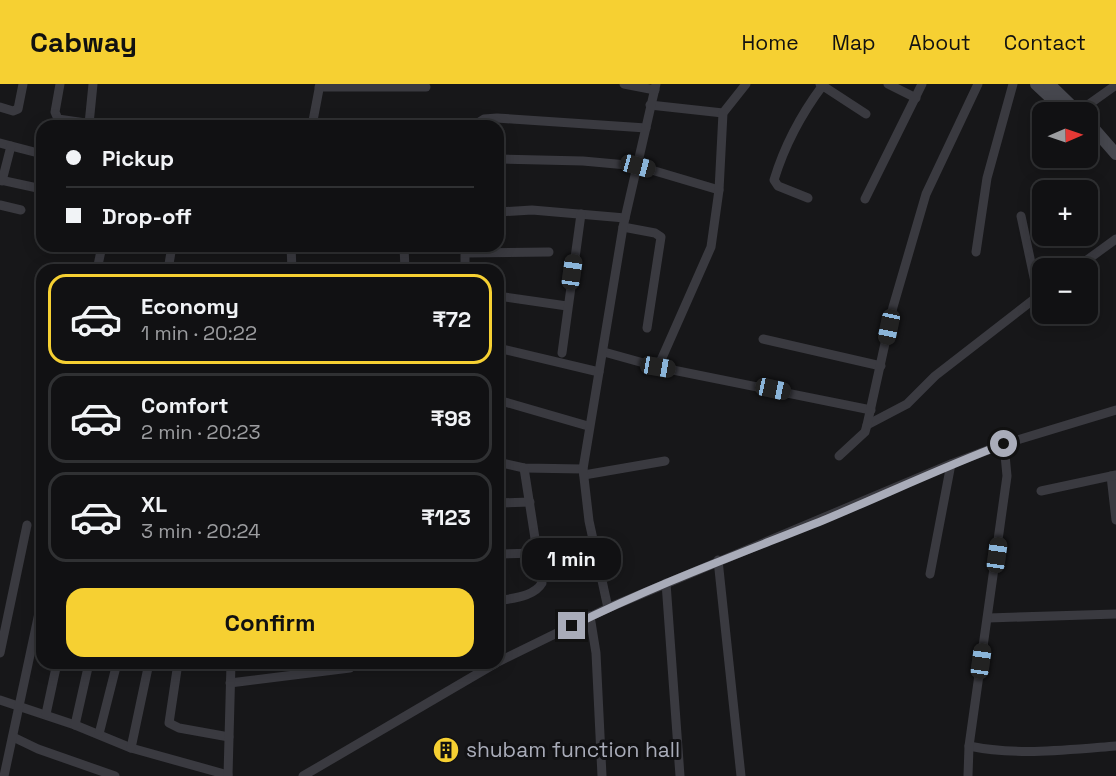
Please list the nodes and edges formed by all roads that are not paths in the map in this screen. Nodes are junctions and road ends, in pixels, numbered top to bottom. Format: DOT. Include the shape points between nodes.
graph roads {
  1 [pos="23,84"];
  2 [pos="49,84"];
  3 [pos="93,84"];
  4 [pos="624,84"];
  5 [pos="746,84"];
  6 [pos="888,84"];
  7 [pos="922,84"];
  8 [pos="978,84"];
  9 [pos="1013,84"];
  10 [pos="1036,84"];
  11 [pos="1049,84"];
  12 [pos="59,85"];
  13 [pos="320,85"];
  14 [pos="821,85"];
  15 [pos="1116,86"];
  16 [pos="426,87"];
  17 [pos="656,87"];
  18 [pos="916,98"];
  19 [pos="1055,102"];
  20 [pos="1068,102"];
  21 [pos="1093,102"];
  22 [pos="650,105"];
  23 [pos="0,107"];
  24 [pos="723,113"];
  25 [pos="866,114"];
  26 [pos="56,120"];
  27 [pos="88,120"];
  28 [pos="313,120"];
  29 [pos="504,122"];
  30 [pos="646,128"];
  31 [pos="1098,133"];
  32 [pos="0,143"];
  33 [pos="1098,145"];
  34 [pos="11,146"];
  35 [pos="36,152"];
  36 [pos="1116,154"];
  37 [pos="504,159"];
  38 [pos="1116,164"];
  39 [pos="638,166"];
  40 [pos="1,180"];
  41 [pos="36,188"];
  42 [pos="718,190"];
  43 [pos="808,198"];
  44 [pos="865,199"];
  45 [pos="0,205"];
  46 [pos="21,210"];
  47 [pos="504,212"];
  48 [pos="581,214"];
  49 [pos="1021,216"];
  50 [pos="624,222"];
  51 [pos="1116,239"];
  52 [pos="504,251"];
  53 [pos="549,252"];
  54 [pos="976,252"];
  55 [pos="1090,258"];
  56 [pos="1032,262"];
  57 [pos="504,297"];
  58 [pos="1032,301"];
  59 [pos="567,306"];
  60 [pos="647,328"];
  61 [pos="763,339"];
  62 [pos="504,349"];
  63 [pos="604,352"];
  64 [pos="562,353"];
  65 [pos="881,366"];
  66 [pos="658,367"];
  67 [pos="599,372"];
  68 [pos="504,402"];
  69 [pos="871,410"];
  70 [pos="1116,410"];
  71 [pos="867,425"];
  72 [pos="588,426"];
  73 [pos="1004,444"];
  74 [pos="839,456"];
  75 [pos="664,461"];
  76 [pos="504,463"];
  77 [pos="951,464"];
  78 [pos="524,468"];
  79 [pos="583,472"];
  80 [pos="1114,476"];
  81 [pos="1041,491"];
  82 [pos="530,502"];
  83 [pos="504,503"];
  84 [pos="1116,520"];
  85 [pos="27,525"];
  86 [pos="537,553"];
  87 [pos="504,554"];
  88 [pos="718,560"];
  89 [pos="930,574"];
  90 [pos="666,583"];
  91 [pos="504,600"];
  92 [pos="608,608"];
  93 [pos="1116,614"];
  94 [pos="590,616"];
  95 [pos="988,618"];
  96 [pos="36,627"];
  97 [pos="0,653"];
  98 [pos="504,659"];
  99 [pos="56,669"];
  100 [pos="88,669"];
  101 [pos="115,669"];
  102 [pos="148,669"];
  103 [pos="177,669"];
  104 [pos="231,669"];
  105 [pos="303,669"];
  106 [pos="342,669"];
  107 [pos="485,669"];
  108 [pos="303,674"];
  109 [pos="230,683"];
  110 [pos="0,700"];
  111 [pos="19,706"];
  112 [pos="46,714"];
  113 [pos="75,725"];
  114 [pos="99,734"];
  115 [pos="13,737"];
  116 [pos="229,737"];
  117 [pos="969,746"];
  118 [pos="1116,746"];
  119 [pos="131,748"];
  120 [pos="4,776"];
  121 [pos="115,776"];
  122 [pos="228,776"];
  123 [pos="303,776"];
  124 [pos="602,776"];
  125 [pos="680,776"];
  126 [pos="741,776"];
  127 [pos="968,776"];
  1 -- 23 [label="street" via="18,109"];
  2 -- 12 [label="street"];
  3 -- 27 [label="street"];
  4 -- 17 [label="street"];
  5 -- 24 [label="street"];
  6 -- 18 [label="street"];
  7 -- 18 [label="street"];
  8 -- 65 [label="street" via="926,194 893,307"];
  9 -- 54 [label="street" via="987,178"];
  10 -- 19 [label="main road"];
  11 -- 20 [label="main road"];
  12 -- 26 [label="street"];
  13 -- 16 [label="street"];
  13 -- 28 [label="street"];
  14 -- 25 [label="street"];
  14 -- 43 [label="street" via="787,146 774,180 778,186"];
  15 -- 21 [label="street"];
  17 -- 22 [label="street"];
  18 -- 44 [label="street"];
  22 -- 24 [label="street"];
  22 -- 30 [label="street"];
  24 -- 42 [label="street"];
  29 -- 30 [label="street"];
  30 -- 39 [label="street"];
  31 -- 36 [label="main road"];
  32 -- 34 [label="street"];
  33 -- 38 [label="main road"];
  34 -- 35 [label="street"];
  34 -- 40 [label="street"];
  37 -- 39 [label="street"];
  39 -- 42 [label="street"];
  39 -- 50 [label="street"];
  40 -- 41 [label="street"];
  42 -- 66 [label="street" via="711,247"];
  45 -- 46 [label="street"];
  47 -- 48 [label="street"];
  48 -- 50 [label="street"];
  48 -- 59 [label="street"];
  49 -- 56 [label="street"];
  50 -- 60 [label="street" via="661,237"];
  50 -- 63 [label="street"];
  51 -- 55 [label="street"];
  52 -- 53 [label="street"];
  57 -- 59 [label="street"];
  58 -- 71 [label="street" via="935,376 907,404"];
  59 -- 64 [label="street"];
  61 -- 65 [label="street"];
  62 -- 67 [label="street"];
  63 -- 66 [label="street"];
  63 -- 67 [label="street"];
  65 -- 69 [label="street"];
  66 -- 69 [label="street"];
  67 -- 72 [label="street"];
  68 -- 72 [label="street"];
  69 -- 71 [label="street"];
  70 -- 73 [label="street"];
  71 -- 74 [label="street" via="865,432"];
  72 -- 79 [label="street"];
  73 -- 77 [label="street"];
  73 -- 95 [label="street" via="1007,476"];
  75 -- 79 [label="street"];
  76 -- 78 [label="street"];
  77 -- 88 [label="street"];
  77 -- 89 [label="street"];
  78 -- 79 [label="street"];
  78 -- 82 [label="street"];
  79 -- 92 [label="street"];
  80 -- 81 [label="street"];
  80 -- 84 [label="street"];
  82 -- 83 [label="street"];
  82 -- 86 [label="street"];
  85 -- 97 [label="street"];
  86 -- 87 [label="street"];
  86 -- 91 [label="street" via="540,587"];
  88 -- 90 [label="street"];
  88 -- 126 [label="street"];
  90 -- 92 [label="street"];
  90 -- 125 [label="street"];
  92 -- 94 [label="street"];
  93 -- 95 [label="street"];
  94 -- 98 [label="street"];
  94 -- 124 [label="street" via="596,653"];
  95 -- 117 [label="street"];
  96 -- 111 [label="street"];
  99 -- 112 [label="street"];
  100 -- 113 [label="street"];
  101 -- 114 [label="street"];
  102 -- 119 [label="street"];
  103 -- 116 [label="street" via="169,723"];
  104 -- 109 [label="street"];
  105 -- 108 [label="street"];
  106 -- 108 [label="street"];
  107 -- 123 [label="street"];
  108 -- 109 [label="street"];
  109 -- 116 [label="street"];
  110 -- 111 [label="street"];
  111 -- 112 [label="street"];
  111 -- 115 [label="street"];
  112 -- 113 [label="street"];
  113 -- 114 [label="street"];
  114 -- 119 [label="street"];
  115 -- 120 [label="street"];
  115 -- 121 [label="street"];
  116 -- 122 [label="street"];
  117 -- 118 [label="street" via="1006,752"];
  117 -- 127 [label="street"];
  119 -- 122 [label="street"];
}
